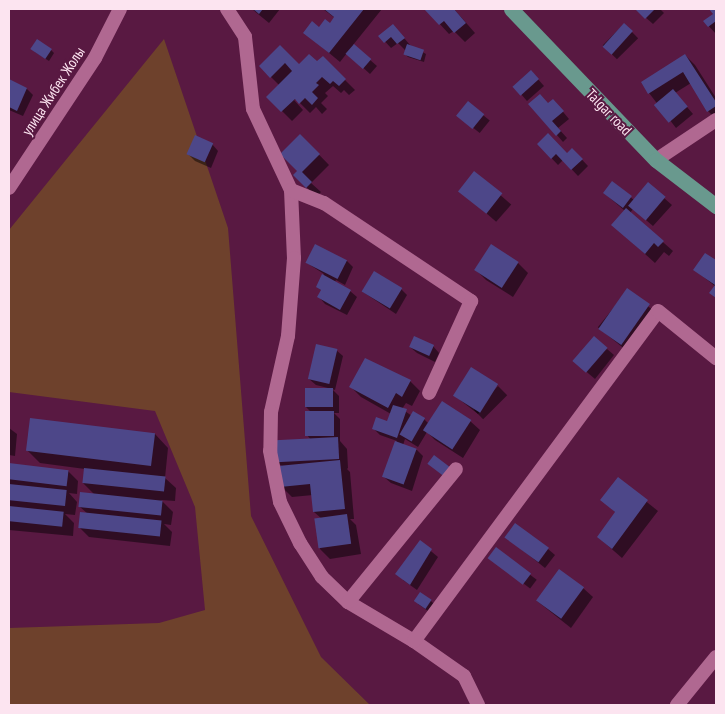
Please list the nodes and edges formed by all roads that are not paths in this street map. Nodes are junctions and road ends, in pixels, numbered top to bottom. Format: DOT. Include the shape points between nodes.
graph roads {
  1 [pos="120,9"];
  2 [pos="227,9"];
  3 [pos="511,9"];
  4 [pos="716,120"];
  5 [pos="656,160"];
  6 [pos="9,188"];
  7 [pos="291,190"];
  8 [pos="716,206"];
  9 [pos="716,358"];
  10 [pos="429,393"];
  11 [pos="456,469"];
  12 [pos="348,602"];
  13 [pos="414,640"];
  14 [pos="716,657"];
  15 [pos="478,705"];
  16 [pos="677,705"];
  1 -- 6 [label="street, улица Жибек Жолы" via="95,58"];
  2 -- 7 [label="street" via="246,37 253,108"];
  3 -- 5 [label="main road, Talgar road"];
  4 -- 5 [label="street"];
  5 -- 8 [label="main road, Talgar road"];
  7 -- 10 [label="street" via="324,203 471,301"];
  7 -- 12 [label="street" via="294,258 288,336 271,412 270,451 280,502 300,543 322,577"];
  9 -- 13 [label="street" via="658,311"];
  11 -- 12 [label="street"];
  12 -- 13 [label="street"];
  13 -- 15 [label="street" via="464,676"];
  14 -- 16 [label="street"];
}
